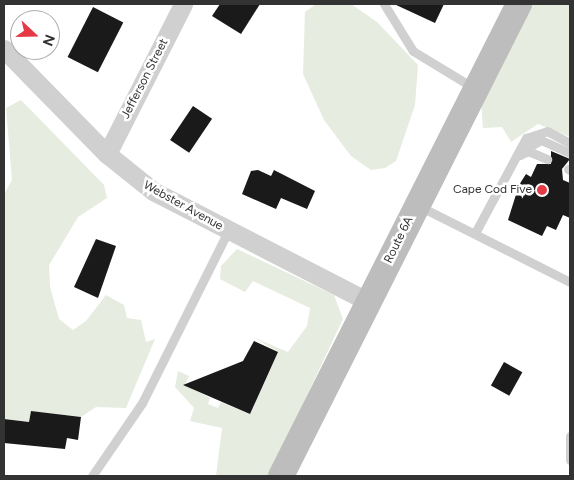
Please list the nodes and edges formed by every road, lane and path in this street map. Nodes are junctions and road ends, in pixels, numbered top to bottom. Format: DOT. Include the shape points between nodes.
graph roads {
  1 [pos="183,4"];
  2 [pos="384,4"];
  3 [pos="519,4"];
  4 [pos="4,49"];
  5 [pos="476,90"];
  6 [pos="570,143"];
  7 [pos="570,153"];
  8 [pos="107,154"];
  9 [pos="547,159"];
  10 [pos="512,162"];
  11 [pos="417,205"];
  12 [pos="228,231"];
  13 [pos="475,233"];
  14 [pos="570,282"];
  15 [pos="369,302"];
  16 [pos="570,436"];
  17 [pos="570,460"];
  18 [pos="92,476"];
  19 [pos="281,476"];
  1 -- 8 [label="street, Jefferson Street"];
  2 -- 5 [label="lane" via="413,50"];
  3 -- 5 [label="main road, Route 6A"];
  4 -- 8 [label="street, Webster Avenue"];
  5 -- 11 [label="main road, Route 6A"];
  6 -- 10 [label="lane" via="547,131 533,133"];
  7 -- 10 [label="lane" via="536,141"];
  8 -- 12 [label="street, Webster Avenue" via="153,192"];
  9 -- 10 [label="lane" via="528,151"];
  10 -- 13 [label="lane"];
  11 -- 13 [label="lane"];
  11 -- 15 [label="main road, Route 6A"];
  12 -- 15 [label="street, Webster Avenue"];
  12 -- 18 [label="lane" via="142,403"];
  13 -- 14 [label="lane"];
  15 -- 19 [label="main road, Route 6A"];
  16 -- 17 [label="lane"];
}
